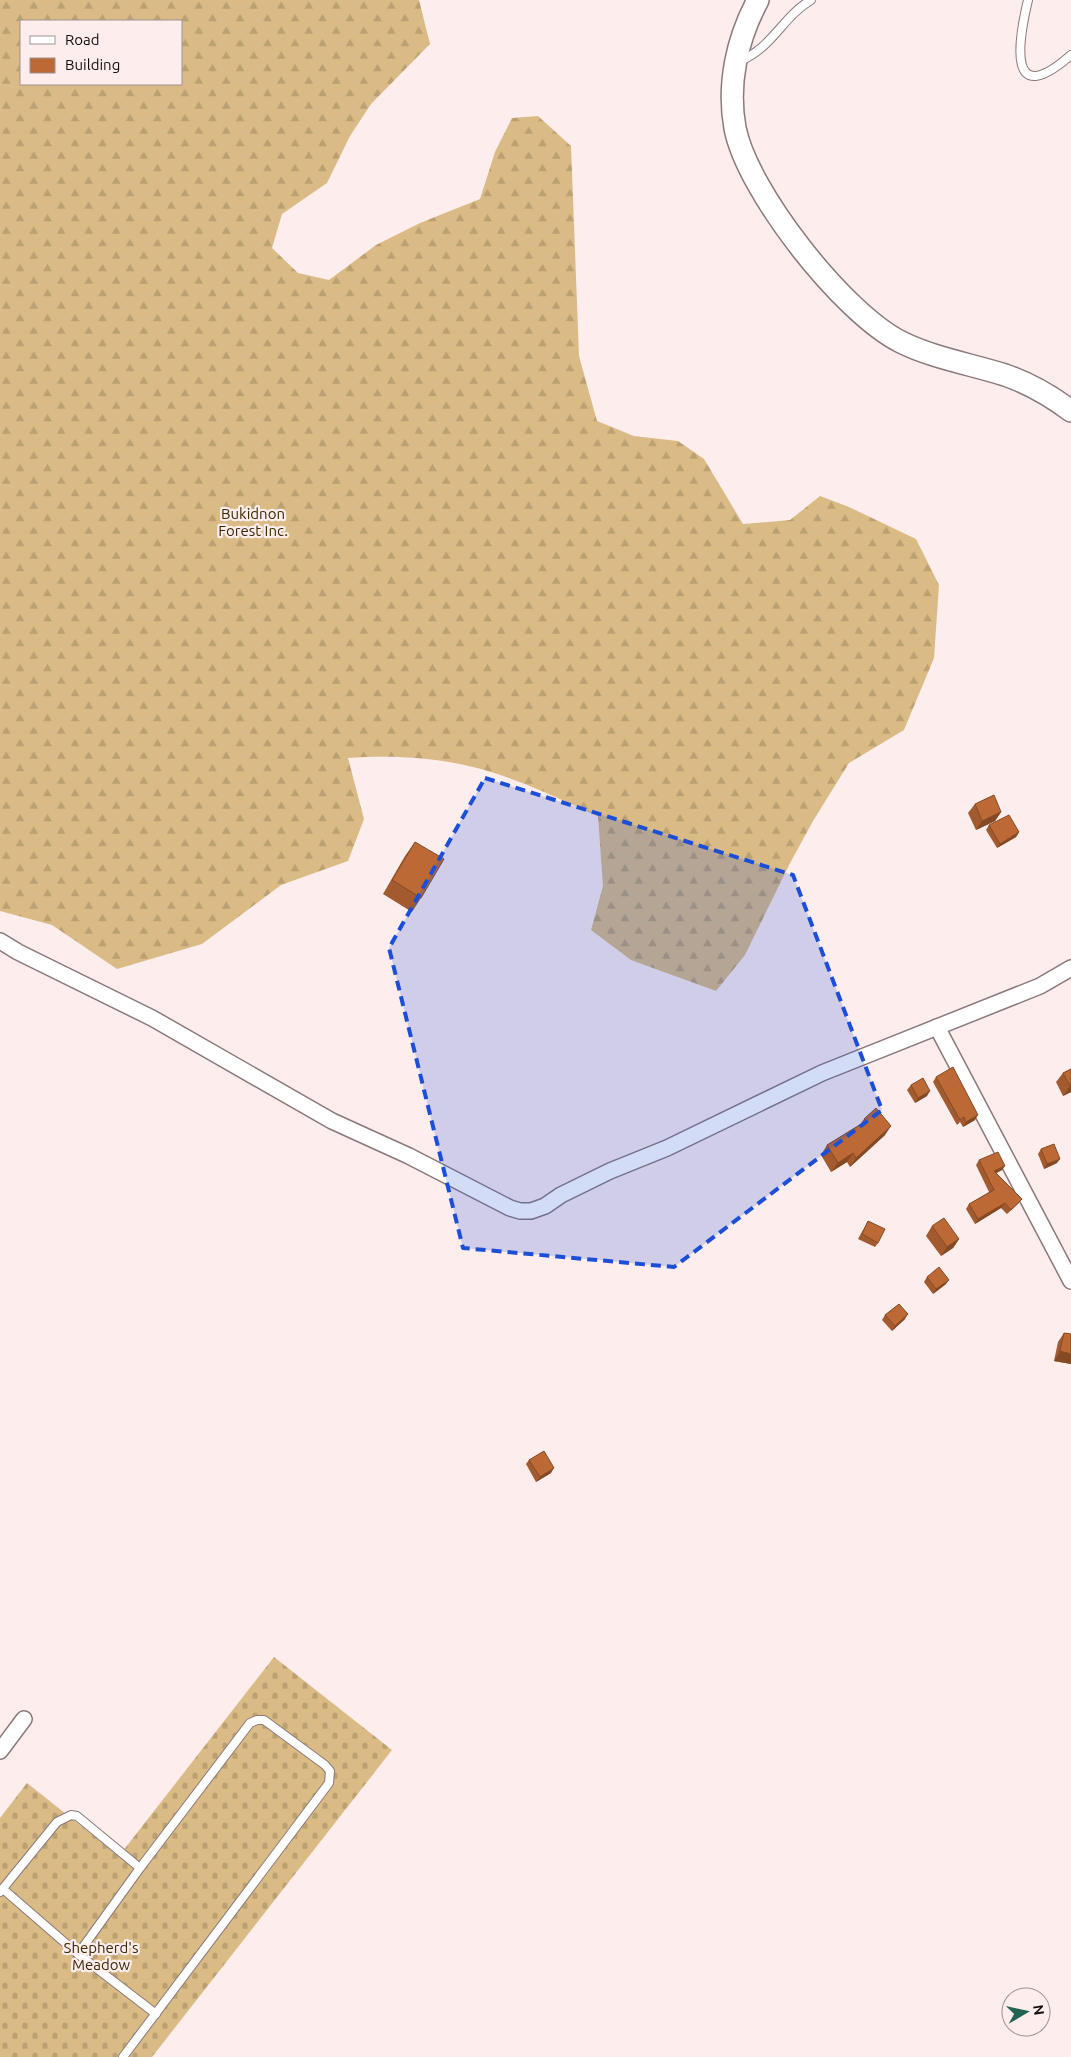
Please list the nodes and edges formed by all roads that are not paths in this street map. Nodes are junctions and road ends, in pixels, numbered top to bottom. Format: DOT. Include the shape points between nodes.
graph roads {
  1 [pos="758,0"];
  2 [pos="811,0"];
  3 [pos="1028,0"];
  4 [pos="1071,55"];
  5 [pos="734,64"];
  6 [pos="1071,411"];
  7 [pos="0,941"];
  8 [pos="1071,968"];
  9 [pos="937,1027"];
  10 [pos="1071,1281"];
  11 [pos="24,1719"];
  12 [pos="0,1751"];
  13 [pos="140,1868"];
  14 [pos="2,1891"];
  15 [pos="78,1954"];
  16 [pos="156,2014"];
  17 [pos="123,2057"];
  1 -- 5 [label="main road" via="745,24"];
  2 -- 5 [label="lane" via="798,8 762,49"];
  3 -- 4 [label="lane" via="1020,39 1022,68 1030,76 1040,76"];
  5 -- 6 [label="main road" via="735,128 743,152 760,187 793,238 833,286 867,320 900,342 1036,388"];
  7 -- 9 [label="street" via="152,1018 332,1121 520,1211 545,1206 610,1171 675,1144 822,1073"];
  8 -- 9 [label="street" via="1040,986"];
  9 -- 10 [label="street"];
  11 -- 12 [label="street"];
  13 -- 14 [label="lane" via="77,1816 71,1815 58,1822"];
  13 -- 15 [label="lane"];
  13 -- 16 [label="lane" via="250,1723 264,1720 330,1771 329,1783"];
  14 -- 15 [label="lane"];
  15 -- 16 [label="lane"];
  16 -- 17 [label="lane"];
}
